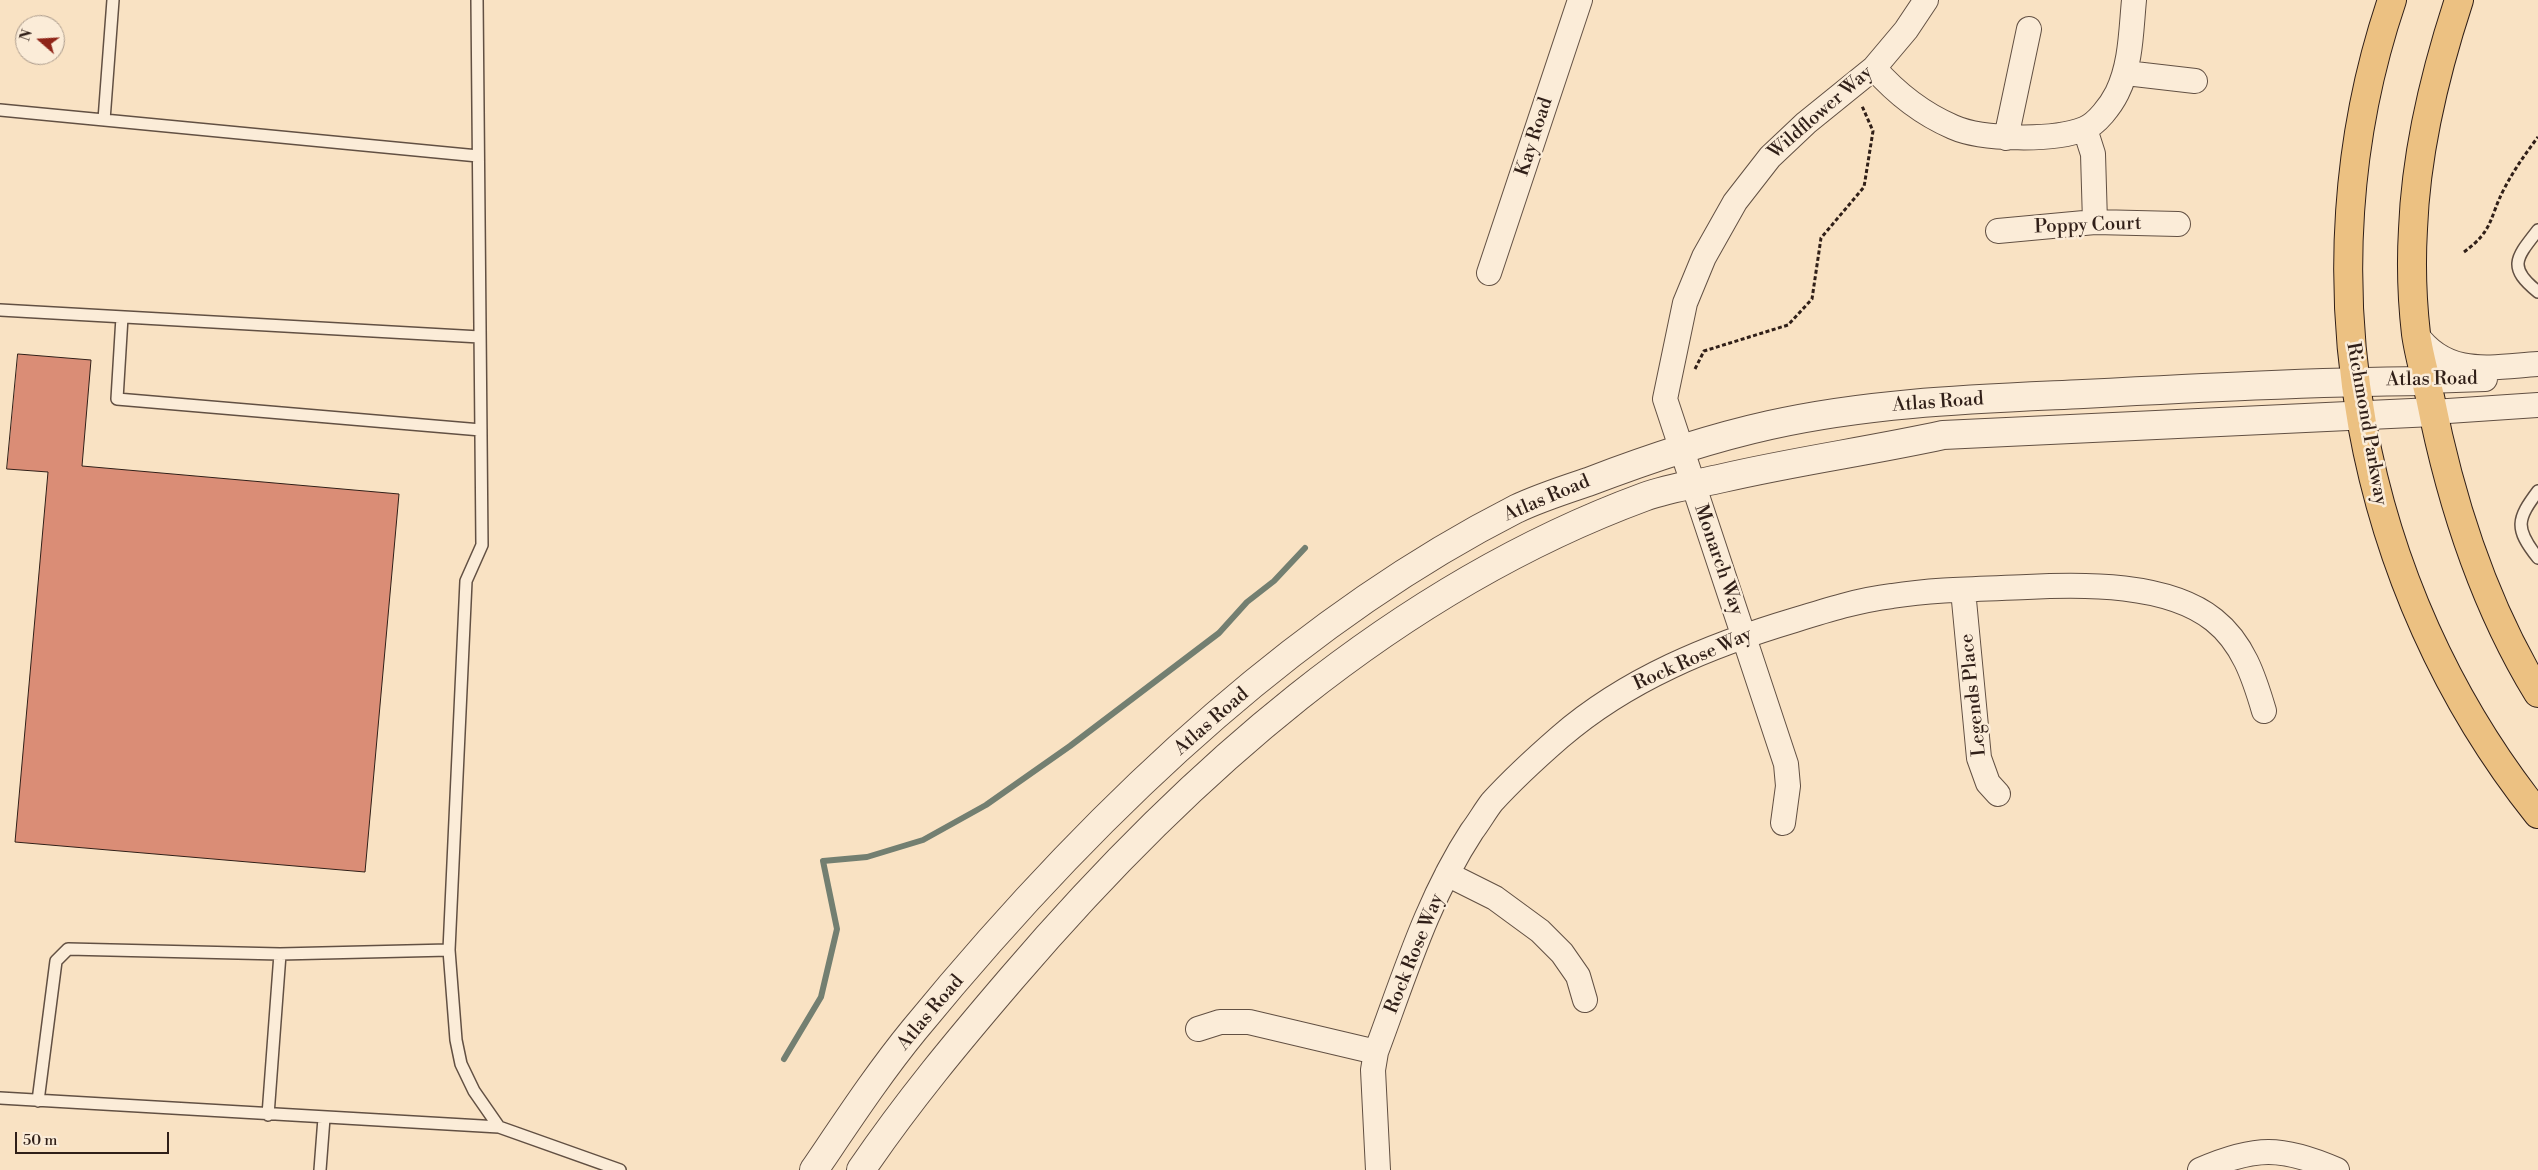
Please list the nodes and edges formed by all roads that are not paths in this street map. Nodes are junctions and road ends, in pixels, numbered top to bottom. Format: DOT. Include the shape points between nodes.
graph roads {
  1 [pos="113,0"];
  2 [pos="477,0"];
  3 [pos="1580,0"];
  4 [pos="1926,0"];
  5 [pos="2134,0"];
  6 [pos="2392,0"];
  7 [pos="2459,0"];
  8 [pos="2029,29"];
  9 [pos="1874,68"];
  10 [pos="2126,73"];
  11 [pos="2196,81"];
  12 [pos="0,110"];
  13 [pos="104,120"];
  14 [pos="2086,129"];
  15 [pos="2006,138"];
  16 [pos="478,156"];
  17 [pos="2095,222"];
  18 [pos="2178,224"];
  19 [pos="2538,230"];
  20 [pos="1998,231"];
  21 [pos="1489,273"];
  22 [pos="2538,292"];
  23 [pos="0,310"];
  24 [pos="122,316"];
  25 [pos="2416,334"];
  26 [pos="480,337"];
  27 [pos="2538,364"];
  28 [pos="2538,376"];
  29 [pos="2426,380"];
  30 [pos="2356,381"];
  31 [pos="2533,401"];
  32 [pos="2432,412"];
  33 [pos="2361,414"];
  34 [pos="481,430"];
  35 [pos="1680,448"];
  36 [pos="1692,485"];
  37 [pos="2538,491"];
  38 [pos="2538,558"];
  39 [pos="1963,590"];
  40 [pos="1745,635"];
  41 [pos="2538,693"];
  42 [pos="2264,711"];
  43 [pos="1998,794"];
  44 [pos="2538,814"];
  45 [pos="1784,823"];
  46 [pos="1447,874"];
  47 [pos="449,950"];
  48 [pos="280,954"];
  49 [pos="1585,1000"];
  50 [pos="1198,1029"];
  51 [pos="1376,1052"];
  52 [pos="0,1098"];
  53 [pos="38,1101"];
  54 [pos="268,1115"];
  55 [pos="324,1118"];
  56 [pos="499,1127"];
  57 [pos="320,1170"];
  58 [pos="620,1170"];
  59 [pos="814,1170"];
  60 [pos="861,1170"];
  61 [pos="1378,1170"];
  62 [pos="2200,1170"];
  63 [pos="2337,1170"];
  1 -- 13 [label="lane"];
  2 -- 16 [label="lane"];
  3 -- 21 [label="street, Kay Road"];
  4 -- 9 [label="street, Wildflower Way"];
  5 -- 10 [label="street"];
  6 -- 30 [label="highway, Richmond Parkway" via="2362,112 2352,178 2348,289"];
  7 -- 25 [label="highway" via="2439,66 2418,172 2413,228"];
  8 -- 15 [label="street"];
  9 -- 15 [label="street" via="1913,104 1953,128"];
  9 -- 35 [label="street, Wildflower Way" via="1770,157 1735,202 1704,257 1685,303 1665,399"];
  10 -- 11 [label="street"];
  10 -- 14 [label="street" via="2117,94"];
  12 -- 13 [label="lane"];
  13 -- 16 [label="lane"];
  14 -- 15 [label="street" via="2051,136"];
  14 -- 17 [label="street" via="2093,154"];
  16 -- 26 [label="lane"];
  17 -- 18 [label="street, Poppy Court"];
  17 -- 20 [label="street, Poppy Court"];
  19 -- 22 [label="lane" via="2522,250 2518,262 2522,279"];
  23 -- 24 [label="lane"];
  24 -- 26 [label="lane"];
  24 -- 34 [label="lane" via="118,399"];
  25 -- 27 [label="street, Atlas Road" via="2435,356 2458,365"];
  25 -- 29 [label="highway"];
  26 -- 34 [label="lane"];
  28 -- 29 [label="street, Atlas Road"];
  29 -- 30 [label="street, Atlas Road"];
  29 -- 32 [label="highway"];
  30 -- 33 [label="highway, Richmond Parkway"];
  30 -- 35 [label="street, Atlas Road" via="1902,404 1772,425"];
  31 -- 32 [label="street, Atlas Road"];
  32 -- 33 [label="street, Atlas Road"];
  32 -- 41 [label="highway" via="2450,486 2483,581 2520,664"];
  33 -- 36 [label="street, Atlas Road" via="1943,435 1799,461"];
  33 -- 44 [label="highway, Richmond Parkway" via="2385,524 2426,635 2454,690 2509,777"];
  34 -- 47 [label="lane" via="482,545 466,581"];
  35 -- 36 [label="street, Wildflower Way"];
  35 -- 59 [label="street, Atlas Road" via="1520,507 1422,563 1313,636 1203,727 1093,830 912,1032"];
  36 -- 40 [label="street, Monarch Way"];
  36 -- 60 [label="street, Atlas Road" via="1646,496 1536,542 1442,596 1328,673 1222,762 1069,911 934,1068"];
  37 -- 38 [label="lane" via="2522,513 2520,523 2522,533"];
  39 -- 40 [label="street, Rock Rose Way" via="1893,595"];
  39 -- 42 [label="street, Rock Rose Way" via="2068,584 2150,593 2184,602 2215,620 2239,648 2252,670"];
  39 -- 43 [label="street, Legends Place" via="1979,758 1988,783"];
  40 -- 45 [label="street, Monarch Way" via="1786,764 1788,786"];
  40 -- 46 [label="street, Rock Rose Way" via="1644,679 1607,701 1560,736 1491,803"];
  46 -- 49 [label="street" via="1495,898 1540,931 1562,953 1578,976"];
  46 -- 51 [label="street, Rock Rose Way"];
  47 -- 48 [label="lane"];
  47 -- 56 [label="lane" via="461,1064 474,1092"];
  48 -- 53 [label="lane" via="68,949 56,961"];
  48 -- 54 [label="lane"];
  50 -- 51 [label="street" via="1220,1022 1249,1022"];
  51 -- 61 [label="street, Rock Rose Way" via="1372,1070"];
  52 -- 53 [label="lane"];
  53 -- 54 [label="lane"];
  54 -- 55 [label="lane"];
  55 -- 56 [label="lane"];
  55 -- 57 [label="lane"];
  56 -- 58 [label="lane"];
  62 -- 63 [label="street" via="2252,1152 2281,1152"];
}
